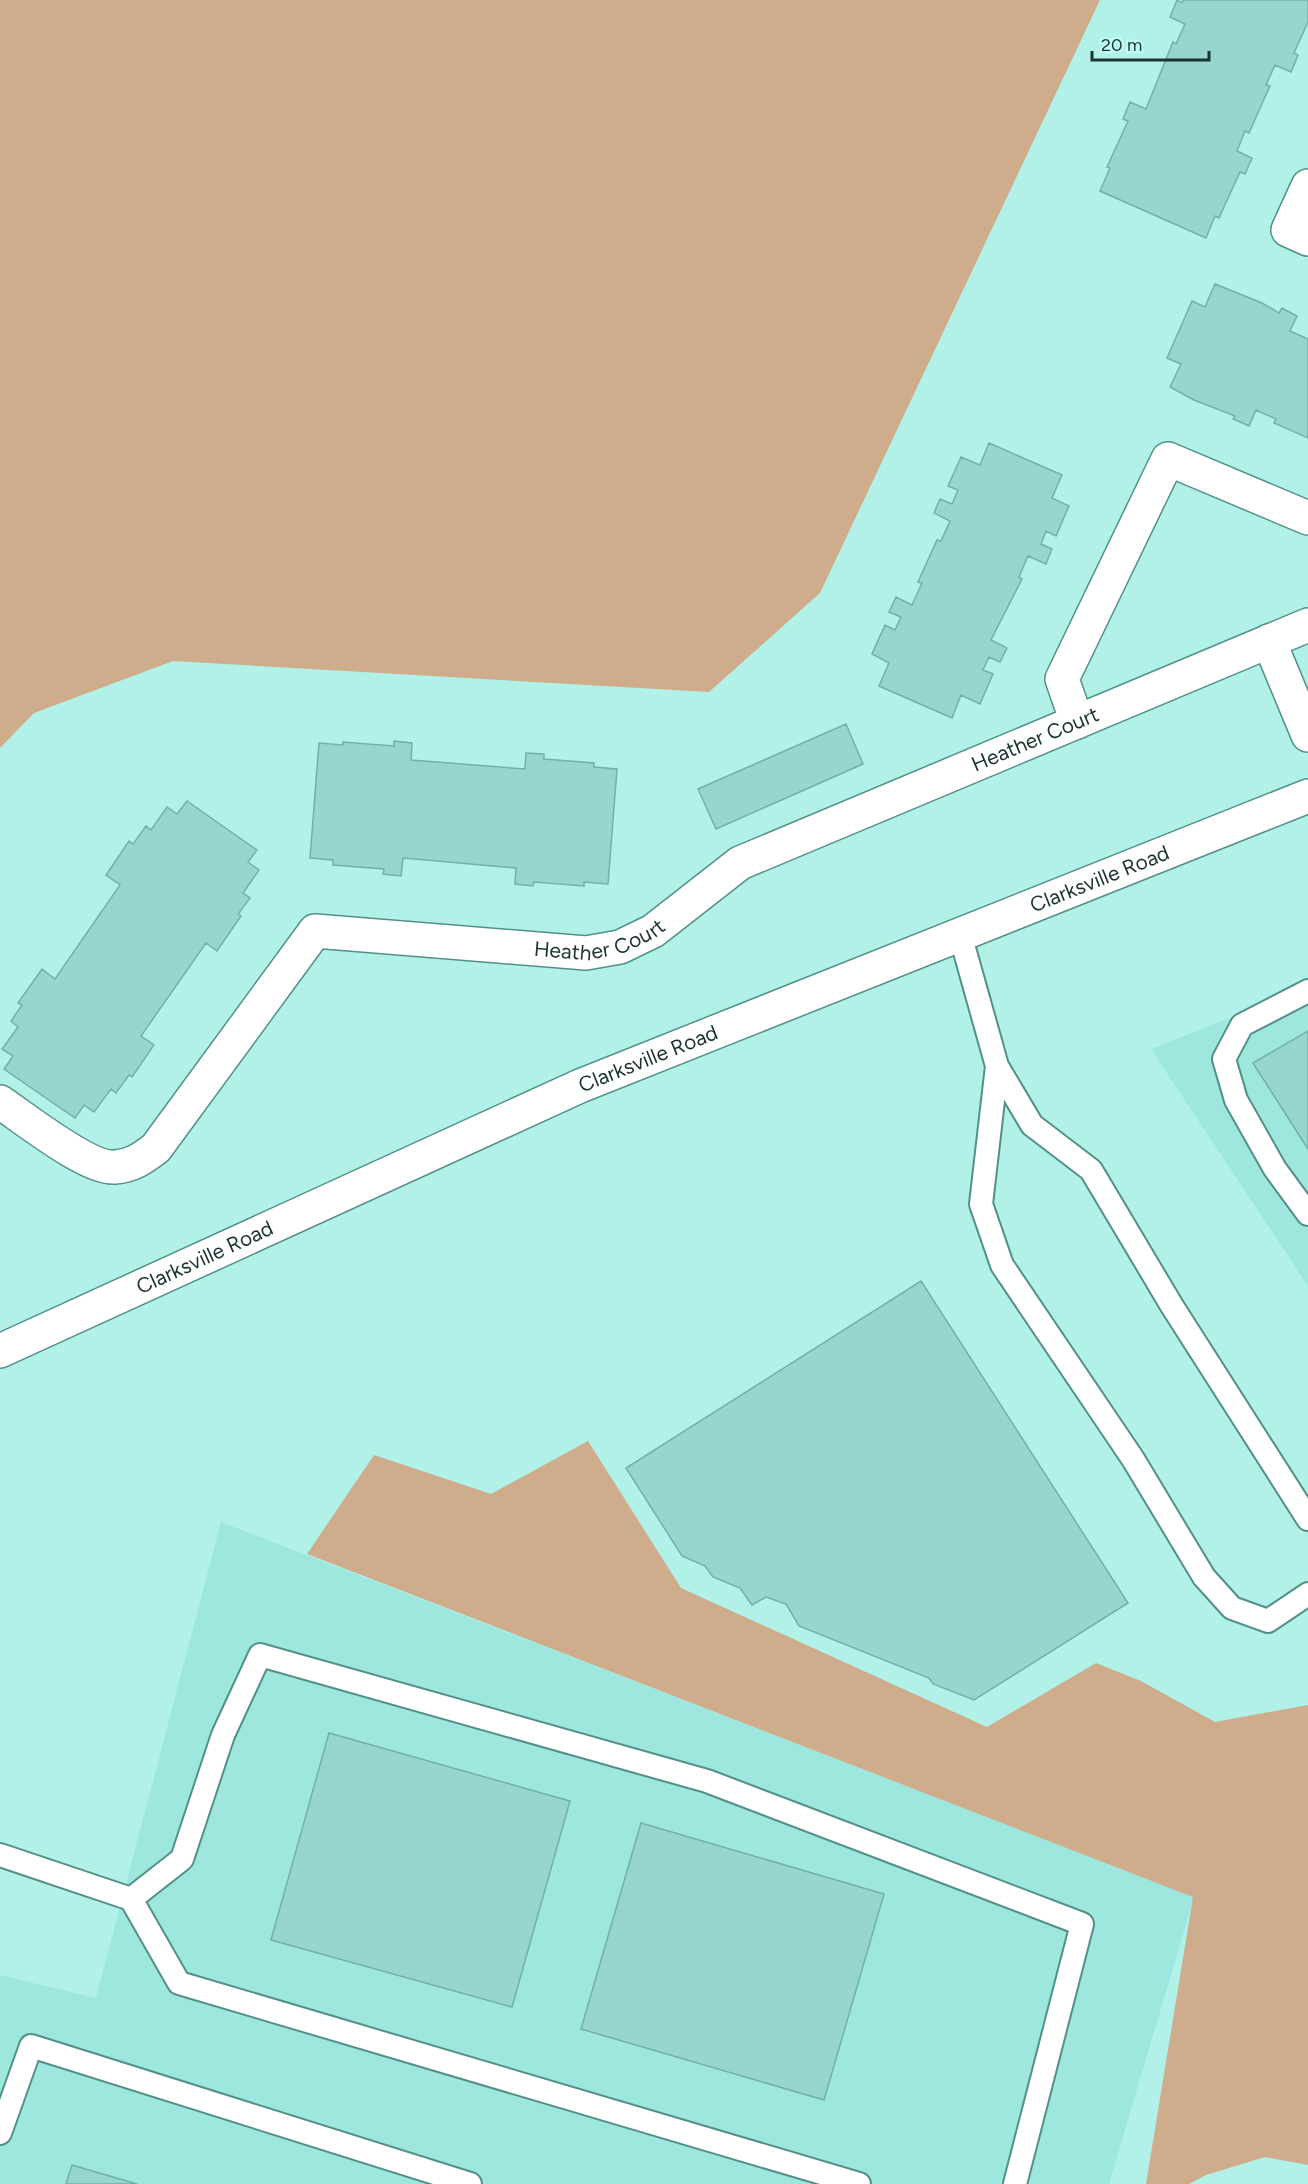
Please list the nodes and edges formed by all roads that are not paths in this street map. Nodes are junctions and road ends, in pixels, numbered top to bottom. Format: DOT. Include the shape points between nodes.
graph roads {
  1 [pos="1308,186"];
  2 [pos="1308,239"];
  3 [pos="1308,518"];
  4 [pos="1308,625"];
  5 [pos="1269,640"];
  6 [pos="1077,722"];
  7 [pos="1308,735"];
  8 [pos="1308,796"];
  9 [pos="960,934"];
  10 [pos="1308,991"];
  11 [pos="997,1066"];
  12 [pos="0,1102"];
  13 [pos="1308,1214"];
  14 [pos="0,1351"];
  15 [pos="1308,1519"];
  16 [pos="1308,1594"];
  17 [pos="0,1855"];
  18 [pos="131,1899"];
  19 [pos="0,2133"];
  20 [pos="471,2184"];
  21 [pos="859,2184"];
  22 [pos="1015,2184"];
  1 -- 2 [label="street" via="1288,230"];
  3 -- 6 [label="street" via="1168,459 1062,679"];
  4 -- 5 [label="street, Heather Court"];
  5 -- 6 [label="street, Heather Court"];
  5 -- 7 [label="street"];
  6 -- 12 [label="street, Heather Court" via="740,863 653,931 620,947 586,953 315,931 156,1149 137,1162 113,1168 91,1163"];
  8 -- 9 [label="street, Clarksville Road"];
  9 -- 11 [label="lane"];
  9 -- 14 [label="street, Clarksville Road" via="580,1086"];
  10 -- 13 [label="lane" via="1242,1026 1224,1059 1236,1101 1275,1169"];
  11 -- 15 [label="lane" via="1032,1125 1091,1170 1172,1306"];
  11 -- 16 [label="lane" via="981,1204 1002,1265 1133,1459 1204,1577 1232,1608 1268,1621"];
  17 -- 18 [label="lane"];
  18 -- 21 [label="lane" via="179,1983"];
  18 -- 22 [label="lane" via="182,1859 223,1735 260,1655 707,1781 1082,1924"];
  19 -- 20 [label="lane" via="31,2046"];
}
